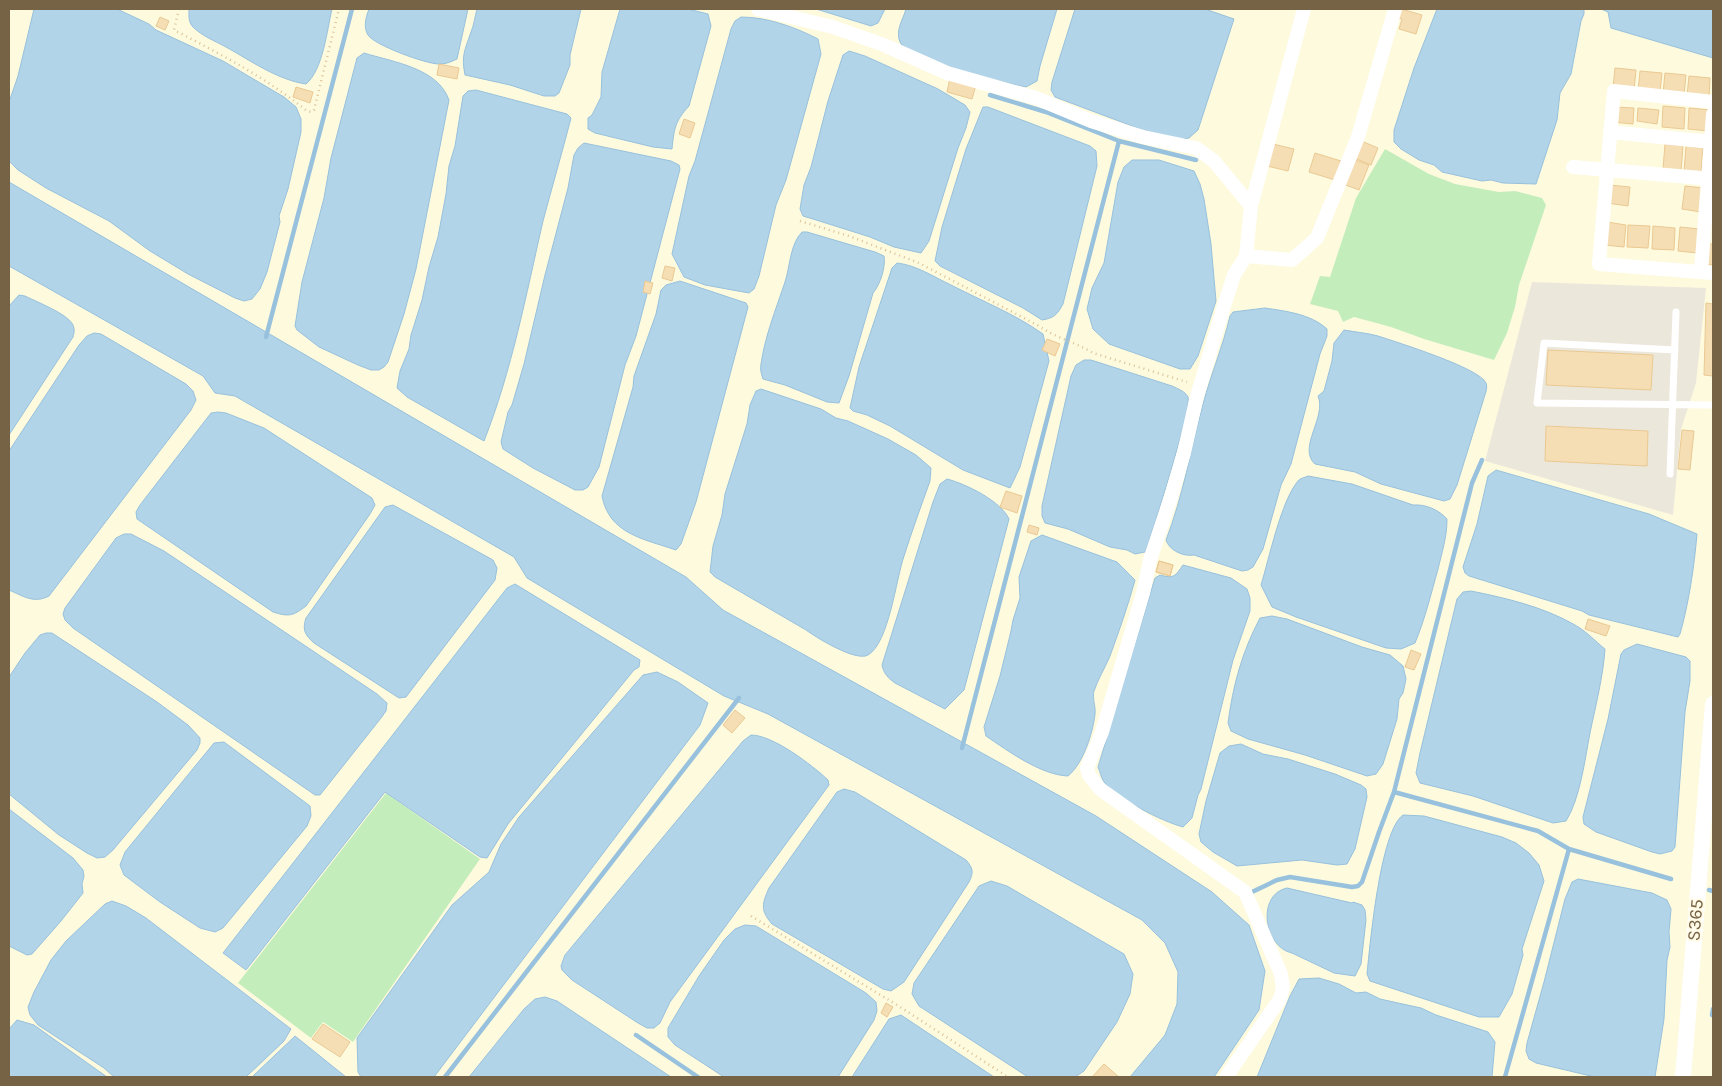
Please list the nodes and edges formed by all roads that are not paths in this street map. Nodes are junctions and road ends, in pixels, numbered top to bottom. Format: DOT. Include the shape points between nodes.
graph roads {
  1 [pos="758,9"];
  2 [pos="1304,9"];
  3 [pos="1395,9"];
  4 [pos="1713,102"];
  5 [pos="1713,114"];
  6 [pos="1610,132"];
  7 [pos="1711,142"];
  8 [pos="1573,167"];
  9 [pos="1606,170"];
  10 [pos="1711,179"];
  11 [pos="1251,206"];
  12 [pos="1246,256"];
  13 [pos="1707,273"];
  14 [pos="1676,312"];
  15 [pos="1675,350"];
  16 [pos="1672,405"];
  17 [pos="1713,405"];
  18 [pos="1670,474"];
  19 [pos="1713,704"];
  20 [pos="1226,1077"];
  21 [pos="1682,1077"];
  1 -- 11 [label="street" via="833,27 884,45 947,74 1036,98 1091,121 1142,137 1196,148 1214,161"];
  2 -- 11 [label="street"];
  3 -- 12 [label="street" via="1358,137 1317,238 1292,260"];
  4 -- 6 [label="street" via="1614,91"];
  5 -- 7 [label="street"];
  6 -- 7 [label="street"];
  6 -- 9 [label="street"];
  7 -- 10 [label="street"];
  8 -- 9 [label="street"];
  9 -- 10 [label="street"];
  9 -- 13 [label="street" via="1599,264"];
  10 -- 13 [label="street"];
  11 -- 12 [label="street"];
  12 -- 20 [label="street" via="1234,275 1102,732 1087,768 1100,790 1246,892 1281,974 1283,988 1280,999"];
  14 -- 15 [label="lane"];
  15 -- 16 [label="lane"];
  15 -- 16 [label="lane" via="1544,343 1537,403"];
  16 -- 17 [label="lane"];
  16 -- 18 [label="lane"];
  19 -- 21 [label="street, S365"];
}
